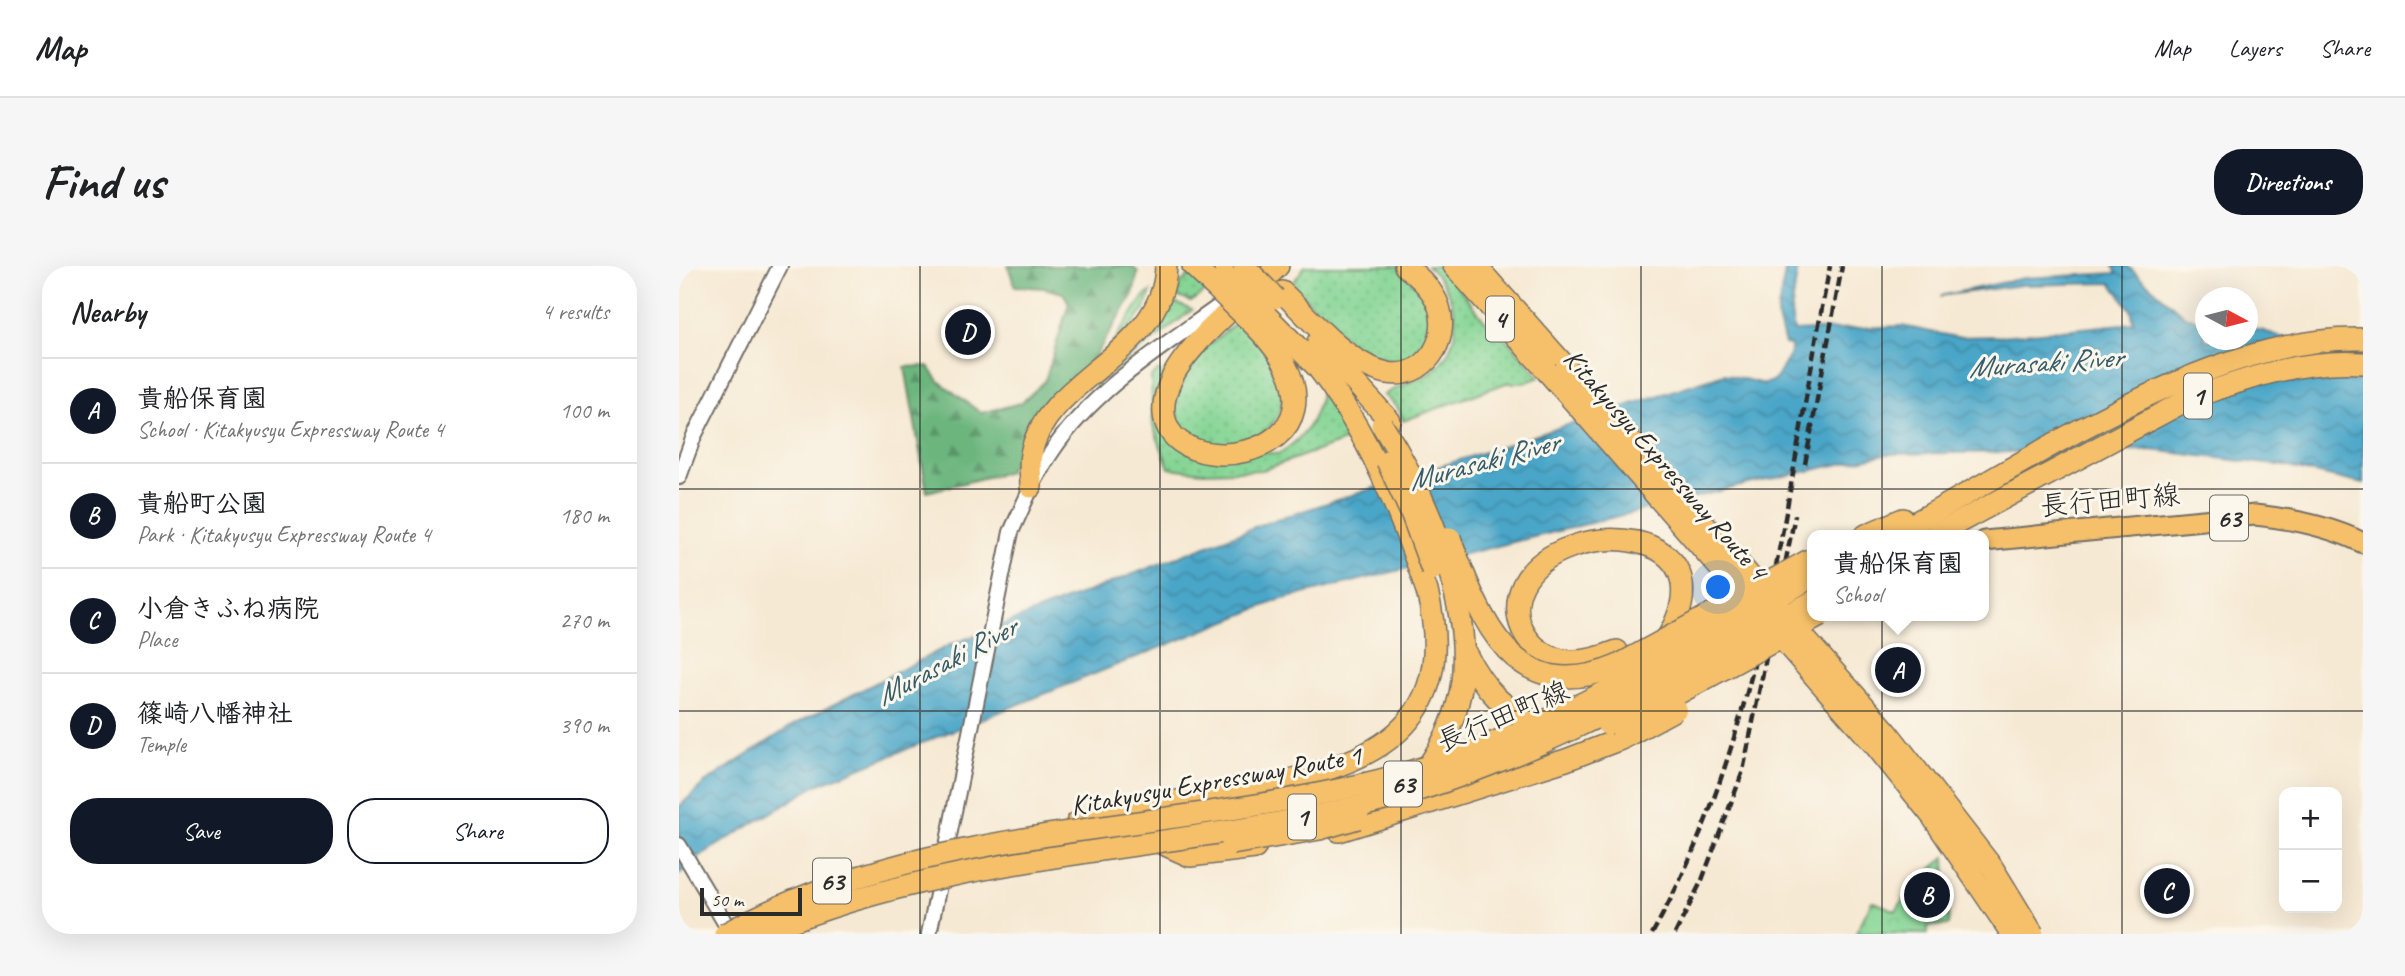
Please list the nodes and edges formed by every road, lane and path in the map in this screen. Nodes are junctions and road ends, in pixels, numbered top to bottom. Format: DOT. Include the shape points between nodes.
graph roads {
  1 [pos="780,266"];
  2 [pos="1166,266"];
  3 [pos="1193,266"];
  4 [pos="1256,266"];
  5 [pos="1276,266"];
  6 [pos="1405,266"];
  7 [pos="1454,266"];
  8 [pos="1476,266"];
  9 [pos="1223,272"];
  10 [pos="1267,305"];
  11 [pos="2363,339"];
  12 [pos="2363,363"];
  13 [pos="1556,369"];
  14 [pos="2137,401"];
  15 [pos="1375,427"];
  16 [pos="2048,474"];
  17 [pos="679,477"];
  18 [pos="1031,487"];
  19 [pos="1876,530"];
  20 [pos="1901,530"];
  21 [pos="1944,530"];
  22 [pos="1968,530"];
  23 [pos="1989,541"];
  24 [pos="2363,543"];
  25 [pos="1807,566"];
  26 [pos="1807,568"];
  27 [pos="1807,568"];
  28 [pos="1807,603"];
  29 [pos="1807,604"];
  30 [pos="1812,621"];
  31 [pos="1813,621"];
  32 [pos="1675,622"];
  33 [pos="1675,622"];
  34 [pos="1675,622"];
  35 [pos="1675,622"];
  36 [pos="1566,721"];
  37 [pos="1140,834"];
  38 [pos="679,845"];
  39 [pos="983,848"];
  40 [pos="946,865"];
  41 [pos="724,932"];
  42 [pos="760,934"];
  43 [pos="778,934"];
  44 [pos="929,934"];
  45 [pos="2012,934"];
  46 [pos="2033,934"];
  1 -- 17 [label="street" via="694,436"];
  2 -- 18 [label="highway" via="1164,286 1148,320 1062,402 1038,433 1030,455"];
  3 -- 9 [label="highway"];
  4 -- 10 [label="highway"];
  5 -- 10 [label="highway" via="1198,345 1171,380 1165,406 1169,425 1180,441 1197,452 1228,456 1262,446 1280,432 1291,411 1294,388 1288,366 1274,346"];
  5 -- 18 [label="street" via="1109,388 1054,449"];
  6 -- 10 [label="highway" via="1434,296 1442,327 1430,359 1411,371 1388,373 1364,363"];
  7 -- 13 [label="highway, Kitakyusyu Expressway Route 4 / 4"];
  8 -- 13 [label="highway, Kitakyusyu Expressway Route 4 / 4"];
  9 -- 10 [label="highway, bridge"];
  9 -- 10 [label="highway, bridge"];
  10 -- 15 [label="highway"];
  10 -- 15 [label="highway" via="1349,376"];
  11 -- 14 [label="highway, 1" via="2321,341 2258,353"];
  12 -- 16 [label="highway, 1" via="2293,368 2231,384 2154,416"];
  13 -- 45 [label="highway, Kitakyusyu Expressway Route 4 / 4, bridge" via="1874,744 1932,816"];
  13 -- 46 [label="highway, Kitakyusyu Expressway Route 4 / 4, bridge" via="1888,733 1992,867"];
  14 -- 19 [label="highway"];
  14 -- 20 [label="highway, 1"];
  15 -- 26 [label="highway, bridge" via="1428,481 1489,629 1514,657 1545,675 1580,678 1617,666"];
  15 -- 30 [label="highway, bridge" via="1473,668 1503,705 1532,722 1569,729 1624,718"];
  15 -- 39 [label="highway, bridge" via="1432,611 1432,669 1426,690 1402,728 1366,756 1318,774 1138,808"];
  15 -- 42 [label="highway, bridge" via="1415,483 1459,615 1464,661 1450,729 1424,773 1407,790 1367,815 1320,830 912,892"];
  16 -- 21 [label="highway, 1"];
  16 -- 22 [label="highway"];
  18 -- 40 [label="street" via="1011,533"];
  23 -- 24 [label="main road, 長行田町線 / 63" via="2255,515 2328,528"];
  25 -- 32 [label="highway, bridge" via="1764,578"];
  27 -- 39 [label="highway, Kitakyusyu Expressway Route 1 / 1, bridge" via="1649,669 1506,737 1433,765 1301,798"];
  28 -- 36 [label="main road, 長行田町線 / 63"];
  29 -- 42 [label="highway, Kitakyusyu Expressway Route 1 / 1, bridge" via="1583,723 1411,792 1305,817 910,884 807,914"];
  31 -- 37 [label="highway, bridge" via="1673,710 1594,750 1339,831 1190,856"];
  33 -- 34 [label="highway, bridge" via="1617,651 1584,660 1555,658 1529,643 1521,630 1518,601 1532,571 1546,559 1584,544 1621,540 1650,545 1673,561 1683,583"];
  35 -- 36 [label="highway, bridge" via="1662,647 1625,684"];
  36 -- 37 [label="main road, 長行田町線 / 63" via="1425,778 1308,806"];
  37 -- 40 [label="main road, 長行田町線 / 63"];
  38 -- 41 [label="street" via="715,905"];
  39 -- 41 [label="highway, Kitakyusyu Expressway Route 1 / 1, bridge" via="848,879"];
  40 -- 41 [label="main road, 長行田町線 / 63" via="858,873 801,890"];
  40 -- 43 [label="main road, 長行田町線 / 63"];
  40 -- 44 [label="street"];
}
